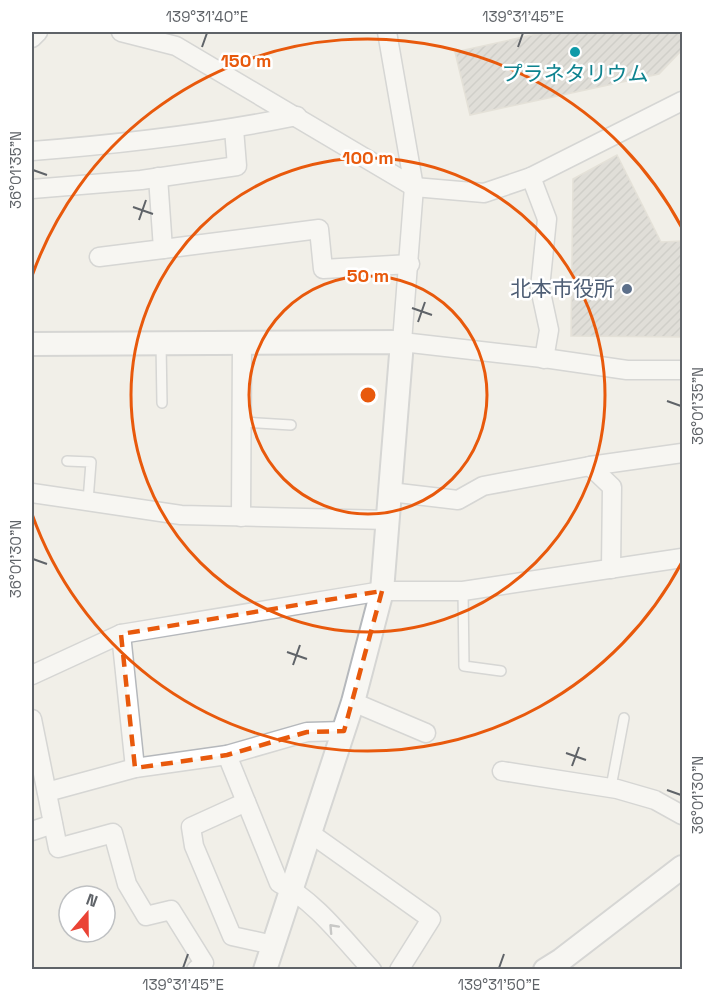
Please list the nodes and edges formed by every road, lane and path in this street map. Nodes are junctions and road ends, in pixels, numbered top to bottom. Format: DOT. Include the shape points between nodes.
graph roads {
  1 [pos="38,32"];
  2 [pos="121,32"];
  3 [pos="387,32"];
  4 [pos="32,38"];
  5 [pos="682,101"];
  6 [pos="297,116"];
  7 [pos="234,129"];
  8 [pos="32,151"];
  9 [pos="158,177"];
  10 [pos="531,177"];
  11 [pos="414,187"];
  12 [pos="32,189"];
  13 [pos="163,249"];
  14 [pos="99,257"];
  15 [pos="410,264"];
  16 [pos="402,342"];
  17 [pos="32,344"];
  18 [pos="161,344"];
  19 [pos="242,344"];
  20 [pos="544,359"];
  21 [pos="682,370"];
  22 [pos="162,403"];
  23 [pos="242,422"];
  24 [pos="291,425"];
  25 [pos="682,453"];
  26 [pos="67,461"];
  27 [pos="590,466"];
  28 [pos="390,492"];
  29 [pos="32,493"];
  30 [pos="88,501"];
  31 [pos="241,517"];
  32 [pos="388,520"];
  33 [pos="682,558"];
  34 [pos="611,569"];
  35 [pos="382,591"];
  36 [pos="463,591"];
  37 [pos="120,634"];
  38 [pos="501,671"];
  39 [pos="32,675"];
  40 [pos="353,702"];
  41 [pos="624,718"];
  42 [pos="32,719"];
  43 [pos="344,731"];
  44 [pos="426,733"];
  45 [pos="227,755"];
  46 [pos="135,768"];
  47 [pos="502,771"];
  48 [pos="611,787"];
  49 [pos="46,792"];
  50 [pos="246,802"];
  51 [pos="682,815"];
  52 [pos="53,824"];
  53 [pos="32,831"];
  54 [pos="310,834"];
  55 [pos="682,867"];
  56 [pos="292,889"];
  57 [pos="273,945"];
  58 [pos="196,969"];
  59 [pos="265,969"];
  60 [pos="372,969"];
  61 [pos="399,969"];
  62 [pos="545,969"];
  1 -- 4 [label="street"];
  2 -- 6 [label="street" via="176,46"];
  3 -- 11 [label="street"];
  5 -- 10 [label="street"];
  6 -- 7 [label="street"];
  6 -- 11 [label="street"];
  7 -- 8 [label="street"];
  7 -- 9 [label="street" via="237,166"];
  9 -- 12 [label="street"];
  9 -- 13 [label="street"];
  10 -- 11 [label="street" via="484,193"];
  10 -- 20 [label="street" via="547,219 540,288 549,330"];
  11 -- 15 [label="street"];
  13 -- 14 [label="street"];
  13 -- 15 [label="street" via="319,229 323,269"];
  15 -- 16 [label="street"];
  16 -- 19 [label="street"];
  16 -- 20 [label="street"];
  16 -- 28 [label="street"];
  17 -- 18 [label="street"];
  18 -- 19 [label="street"];
  18 -- 22 [label="lane"];
  19 -- 23 [label="street"];
  20 -- 21 [label="street" via="627,370"];
  23 -- 24 [label="lane"];
  23 -- 31 [label="street"];
  25 -- 27 [label="street"];
  26 -- 30 [label="lane" via="91,462"];
  27 -- 28 [label="street" via="483,486 458,500"];
  27 -- 34 [label="street" via="612,487"];
  28 -- 32 [label="street"];
  29 -- 30 [label="street"];
  30 -- 31 [label="street" via="181,515"];
  31 -- 32 [label="street"];
  32 -- 35 [label="street"];
  33 -- 34 [label="street"];
  34 -- 36 [label="street"];
  35 -- 36 [label="street"];
  35 -- 37 [label="street"];
  35 -- 40 [label="street"];
  36 -- 38 [label="lane" via="464,666"];
  37 -- 39 [label="street"];
  37 -- 46 [label="street"];
  40 -- 43 [label="street"];
  40 -- 44 [label="street"];
  41 -- 48 [label="lane"];
  42 -- 49 [label="street"];
  43 -- 45 [label="street" via="306,732"];
  43 -- 54 [label="street"];
  45 -- 46 [label="street"];
  45 -- 50 [label="street"];
  46 -- 49 [label="street"];
  47 -- 48 [label="street"];
  48 -- 51 [label="street" via="654,800"];
  49 -- 52 [label="street"];
  50 -- 56 [label="street" via="279,884"];
  50 -- 57 [label="street" via="191,827 194,846 232,936"];
  52 -- 53 [label="street"];
  52 -- 58 [label="street" via="58,848 113,833 127,884 141,908 146,916 171,910 204,963"];
  54 -- 56 [label="street"];
  54 -- 61 [label="street" via="432,919"];
  55 -- 62 [label="street"];
  56 -- 57 [label="street"];
  60 -- 56 [label="street, one-way"];
  57 -- 59 [label="street"];
}
